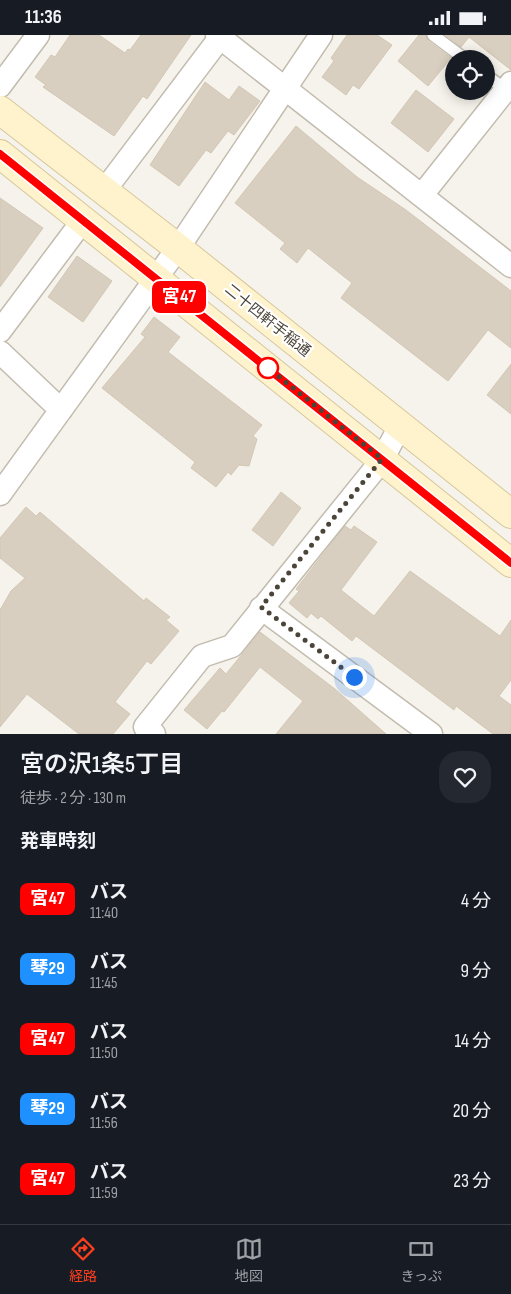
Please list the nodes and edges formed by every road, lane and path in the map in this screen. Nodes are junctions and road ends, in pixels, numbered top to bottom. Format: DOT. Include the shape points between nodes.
graph roads {
  1 [pos="38,35"];
  2 [pos="320,35"];
  3 [pos="433,35"];
  4 [pos="220,36"];
  5 [pos="453,50"];
  6 [pos="495,80"];
  7 [pos="0,86"];
  8 [pos="284,89"];
  9 [pos="509,89"];
  10 [pos="0,111"];
  11 [pos="0,154"];
  12 [pos="104,191"];
  13 [pos="422,195"];
  14 [pos="84,219"];
  15 [pos="178,248"];
  16 [pos="511,265"];
  17 [pos="156,278"];
  18 [pos="0,331"];
  19 [pos="0,352"];
  20 [pos="61,410"];
  21 [pos="400,426"];
  22 [pos="382,459"];
  23 [pos="0,494"];
  24 [pos="511,514"];
  25 [pos="511,563"];
  26 [pos="261,607"];
  27 [pos="154,734"];
  28 [pos="431,734"];
  1 -- 7 [label="street"];
  2 -- 8 [label="street"];
  3 -- 5 [label="lane"];
  4 -- 8 [label="street"];
  4 -- 12 [label="street"];
  6 -- 9 [label="lane"];
  8 -- 13 [label="street"];
  8 -- 15 [label="street"];
  9 -- 13 [label="street"];
  10 -- 12 [label="street, 二十四軒手稲通"];
  11 -- 14 [label="street"];
  12 -- 15 [label="street, 二十四軒手稲通"];
  13 -- 16 [label="street"];
  14 -- 17 [label="street"];
  14 -- 18 [label="street"];
  15 -- 17 [label="street"];
  15 -- 21 [label="street, 二十四軒手稲通"];
  17 -- 20 [label="street"];
  17 -- 22 [label="street"];
  19 -- 20 [label="street"];
  20 -- 23 [label="street"];
  21 -- 22 [label="street"];
  21 -- 24 [label="street, 二十四軒手稲通"];
  22 -- 25 [label="street"];
  22 -- 26 [label="street"];
  26 -- 27 [label="street" via="232,646 202,656 145,727"];
  26 -- 28 [label="street"];
}
